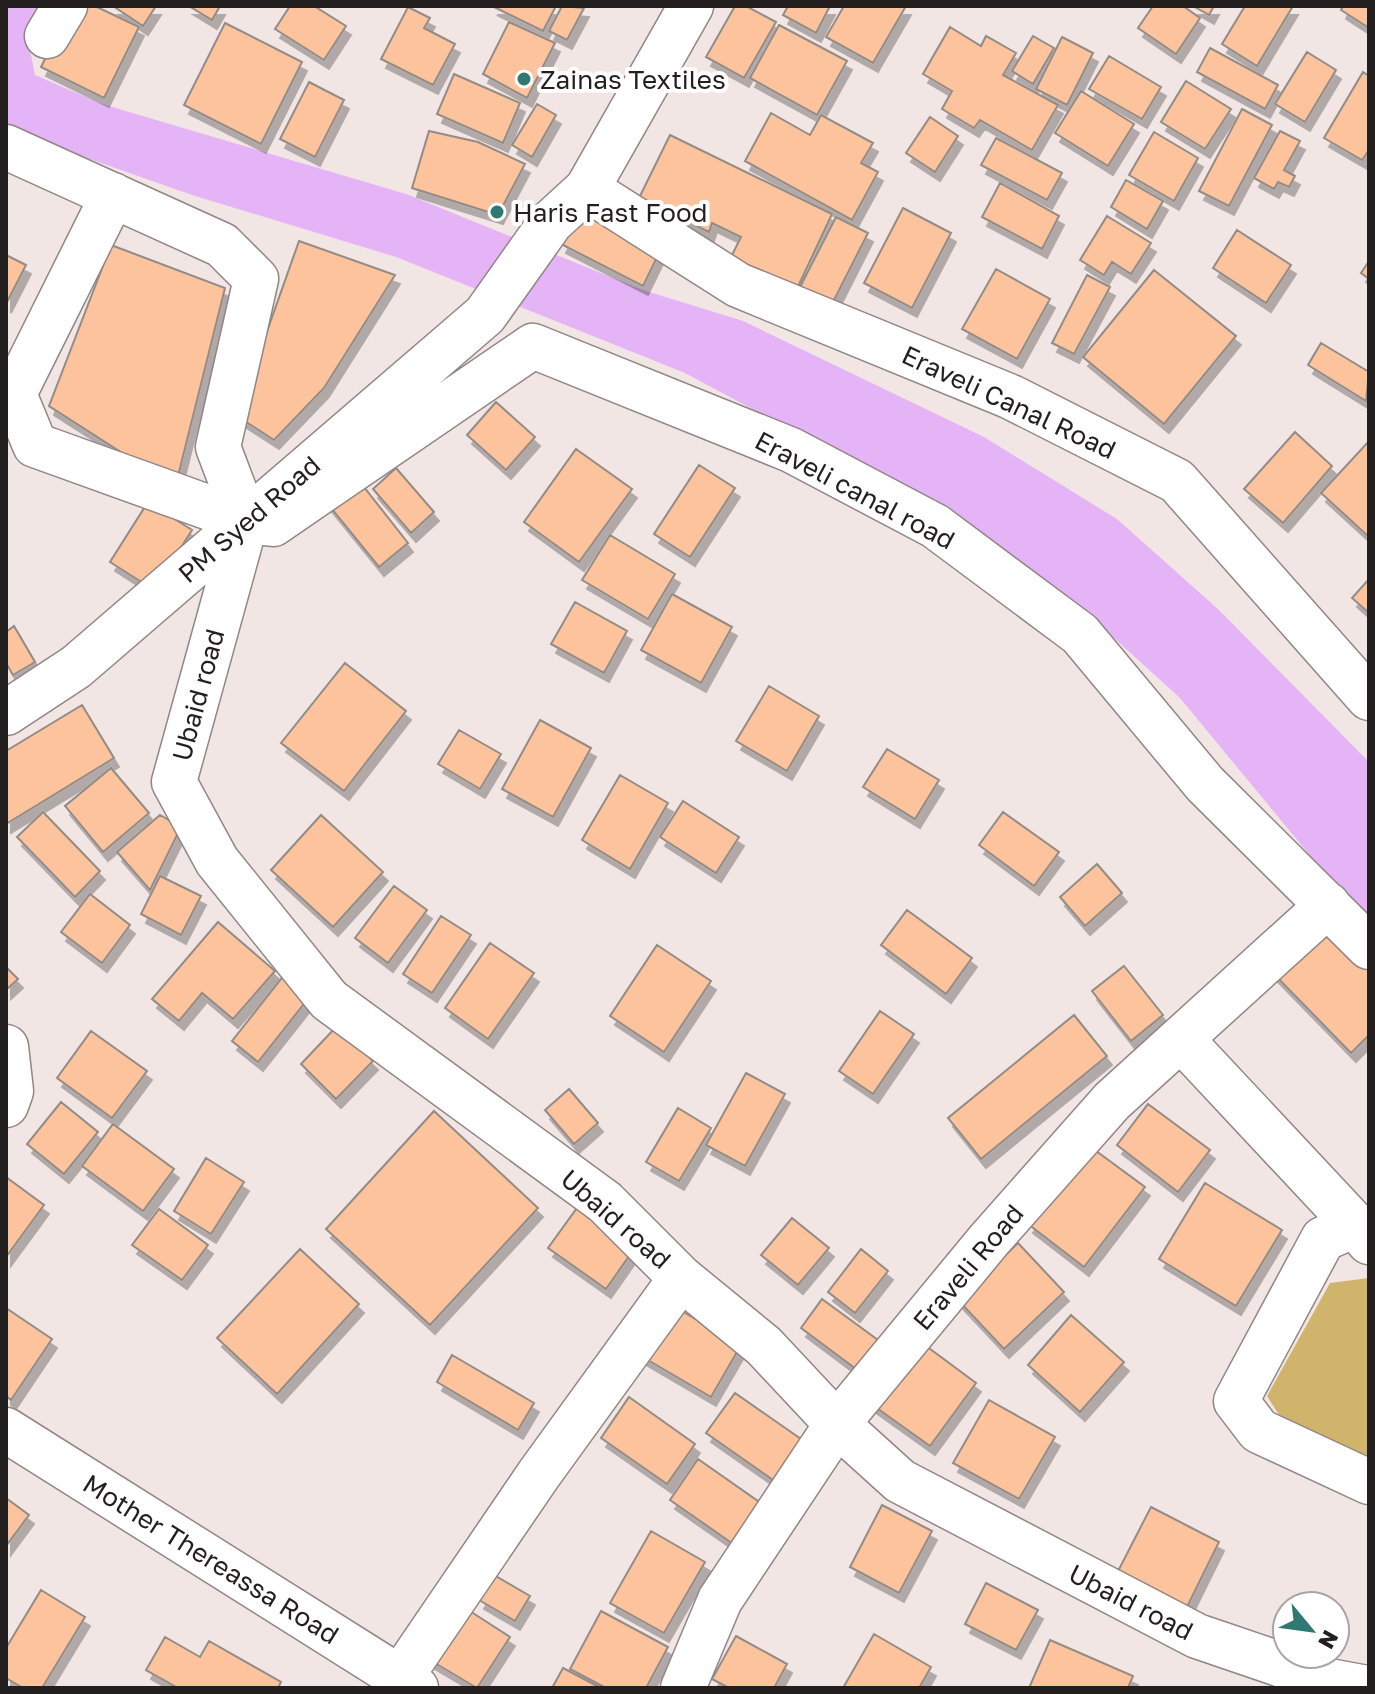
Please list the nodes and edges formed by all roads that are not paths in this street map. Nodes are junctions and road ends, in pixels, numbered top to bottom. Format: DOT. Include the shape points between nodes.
graph roads {
  1 [pos="691,6"];
  2 [pos="6,147"];
  3 [pos="587,189"];
  4 [pos="113,195"];
  5 [pos="246,521"];
  6 [pos="1369,698"];
  7 [pos="6,713"];
  8 [pos="1328,905"];
  9 [pos="1369,947"];
  10 [pos="1181,1039"];
  11 [pos="6,1047"];
  12 [pos="6,1105"];
  13 [pos="1362,1234"];
  14 [pos="681,1278"];
  15 [pos="837,1424"];
  16 [pos="6,1430"];
  17 [pos="1369,1482"];
  18 [pos="408,1683"];
  19 [pos="683,1688"];
  20 [pos="1367,1688"];
  1 -- 3 [label="street, PM Syed Road"];
  2 -- 4 [label="street"];
  3 -- 5 [label="street, PM Syed Road" via="551,222 485,315"];
  3 -- 6 [label="street, Eraveli Canal Road" via="738,285 1011,397 1177,481"];
  4 -- 5 [label="street" via="222,245 256,279 218,447"];
  4 -- 5 [label="street" via="14,394 35,445"];
  5 -- 7 [label="street, PM Syed Road" via="76,667"];
  5 -- 8 [label="street, Eraveli canal road" via="273,524 533,346 791,450 935,526 1080,634 1205,784"];
  5 -- 14 [label="street, Ubaid road" via="174,782 217,861 329,1000 605,1202"];
  8 -- 9 [label="street, Eraveli canal road"];
  8 -- 10 [label="street, Eraveli Road"];
  10 -- 13 [label="street"];
  10 -- 15 [label="street, Eraveli Road" via="1091,1124"];
  11 -- 12 [label="street" via="11,1091"];
  13 -- 17 [label="street" via="1323,1239 1236,1401 1259,1431"];
  14 -- 15 [label="street, Ubaid road" via="764,1346"];
  14 -- 18 [label="street" via="539,1474"];
  15 -- 19 [label="street, Eraveli Road" via="720,1600"];
  15 -- 20 [label="street, Ubaid road" via="900,1481 1197,1636 1329,1681"];
  16 -- 18 [label="street, Mother Thereassa Road"];
}
